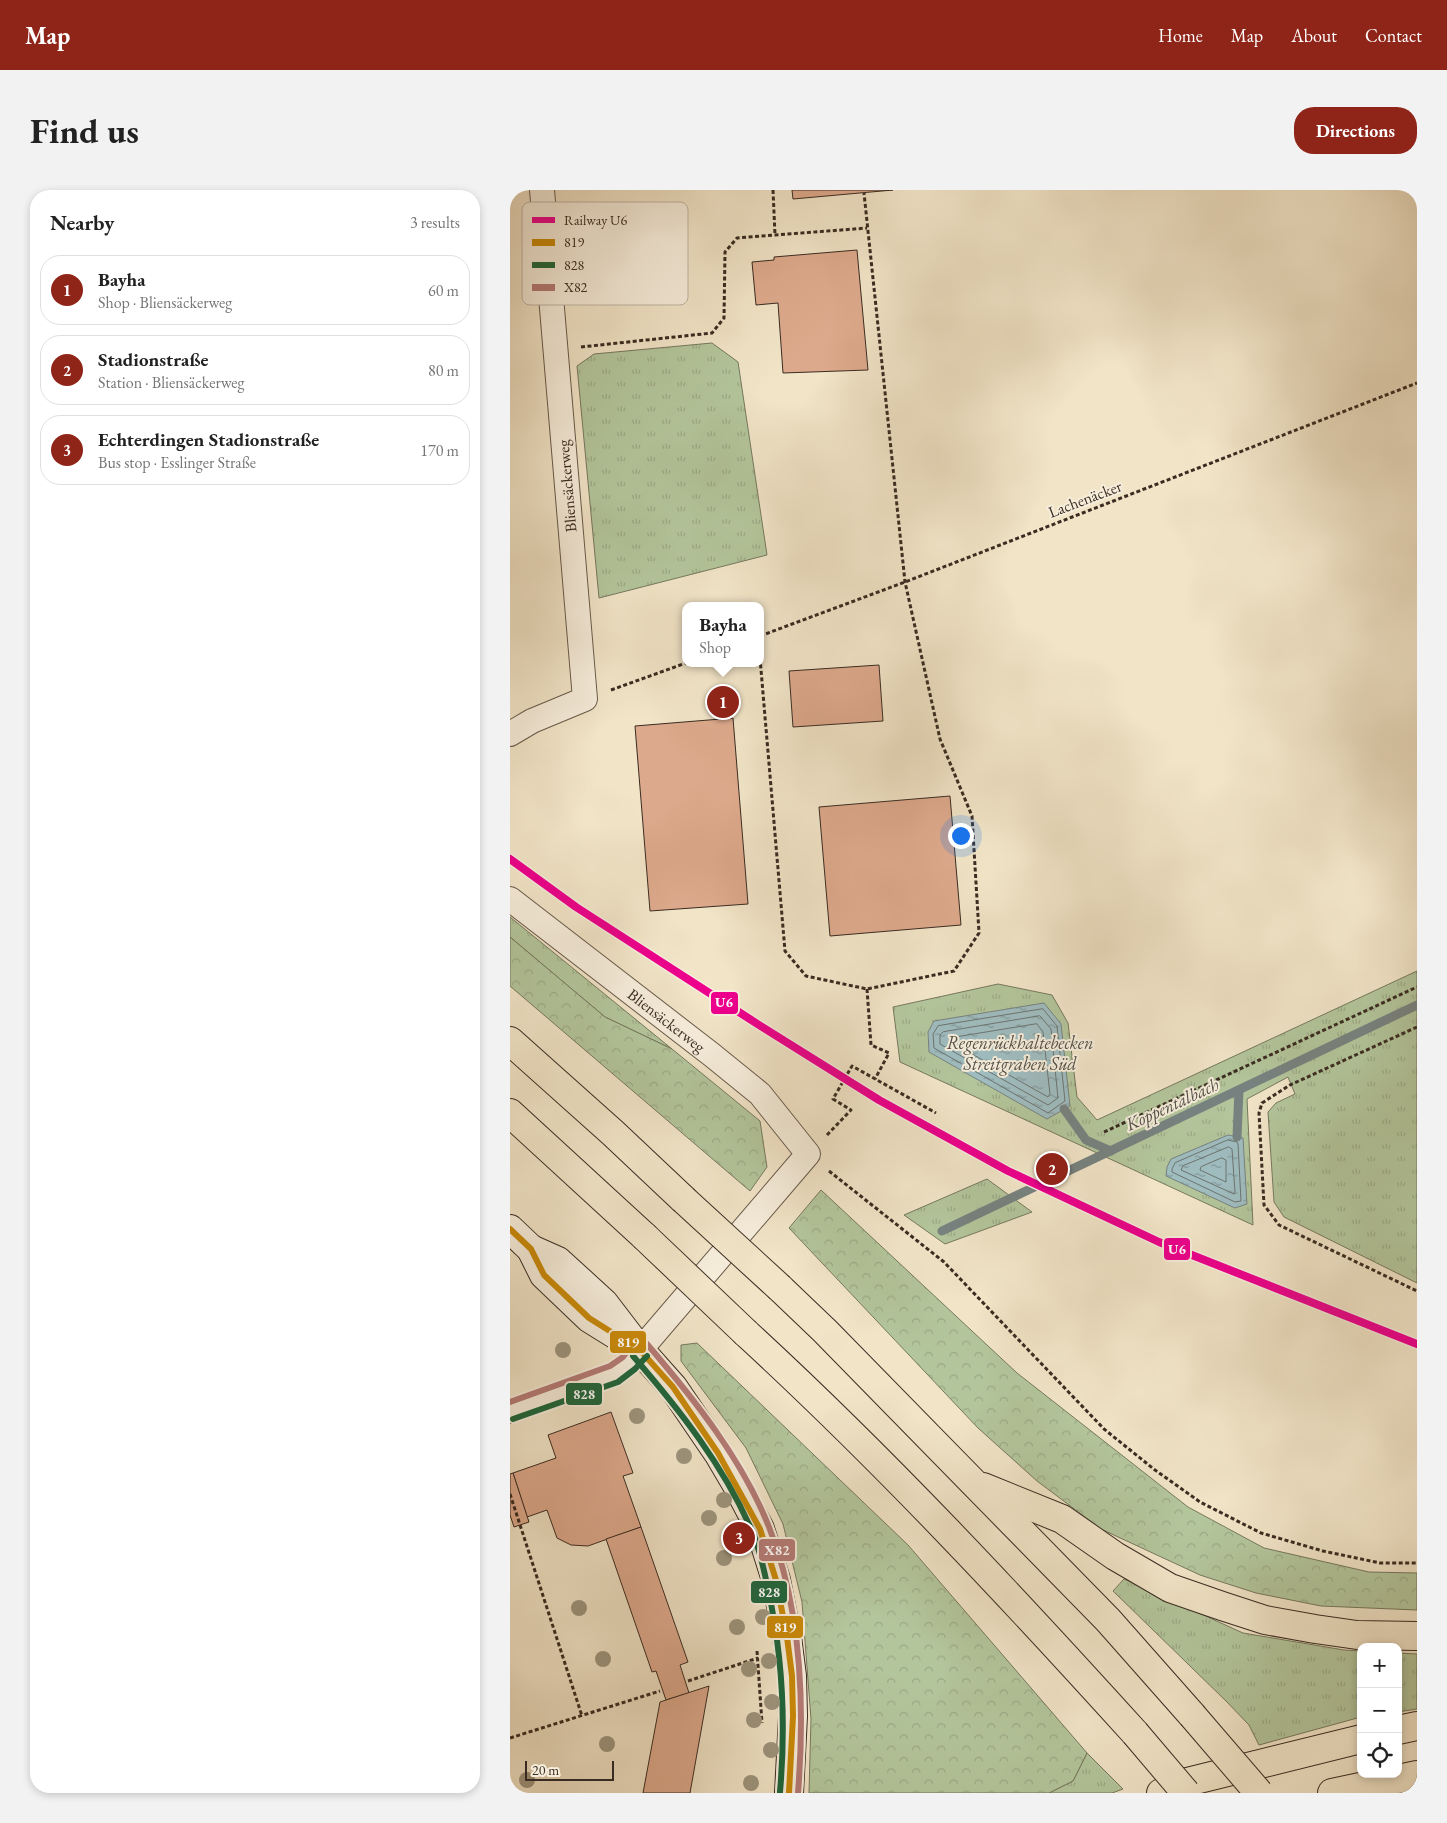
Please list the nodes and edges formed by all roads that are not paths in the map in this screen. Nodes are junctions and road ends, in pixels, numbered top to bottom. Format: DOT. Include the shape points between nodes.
graph roads {
  1 [pos="552,305"];
  2 [pos="510,734"];
  3 [pos="510,899"];
  4 [pos="510,1042"];
  5 [pos="510,1113"];
  6 [pos="510,1229"];
  7 [pos="640,1350"];
  8 [pos="510,1411"];
  9 [pos="972,1483"];
  10 [pos="1417,1636"];
  11 [pos="1417,1726"];
  12 [pos="1402,1729"];
  13 [pos="1357,1740"];
  14 [pos="1417,1775"];
  15 [pos="789,1793"];
  16 [pos="1160,1793"];
  17 [pos="1186,1793"];
  18 [pos="1259,1793"];
  19 [pos="1332,1793"];
  1 -- 2 [label="street, Bliensäckerweg" via="585,700 532,721"];
  3 -- 7 [label="street, Bliensäckerweg" via="760,1094 808,1154"];
  4 -- 9 [label="highway, bridge" via="606,1126 780,1288"];
  5 -- 17 [label="highway, bridge" via="813,1395 976,1560"];
  6 -- 7 [label="main road" via="531,1249 544,1275 588,1318"];
  7 -- 8 [label="street" via="614,1374"];
  7 -- 15 [label="main road" via="673,1387 718,1453 760,1529 768,1552 776,1580 792,1676"];
  9 -- 10 [label="highway" via="1062,1519 1115,1556 1162,1583 1213,1603 1265,1620 1315,1629"];
  9 -- 18 [label="highway, bridge" via="1108,1620"];
  11 -- 12 [label="highway"];
  13 -- 16 [label="highway" via="1187,1782"];
  14 -- 19 [label="highway"];
}
